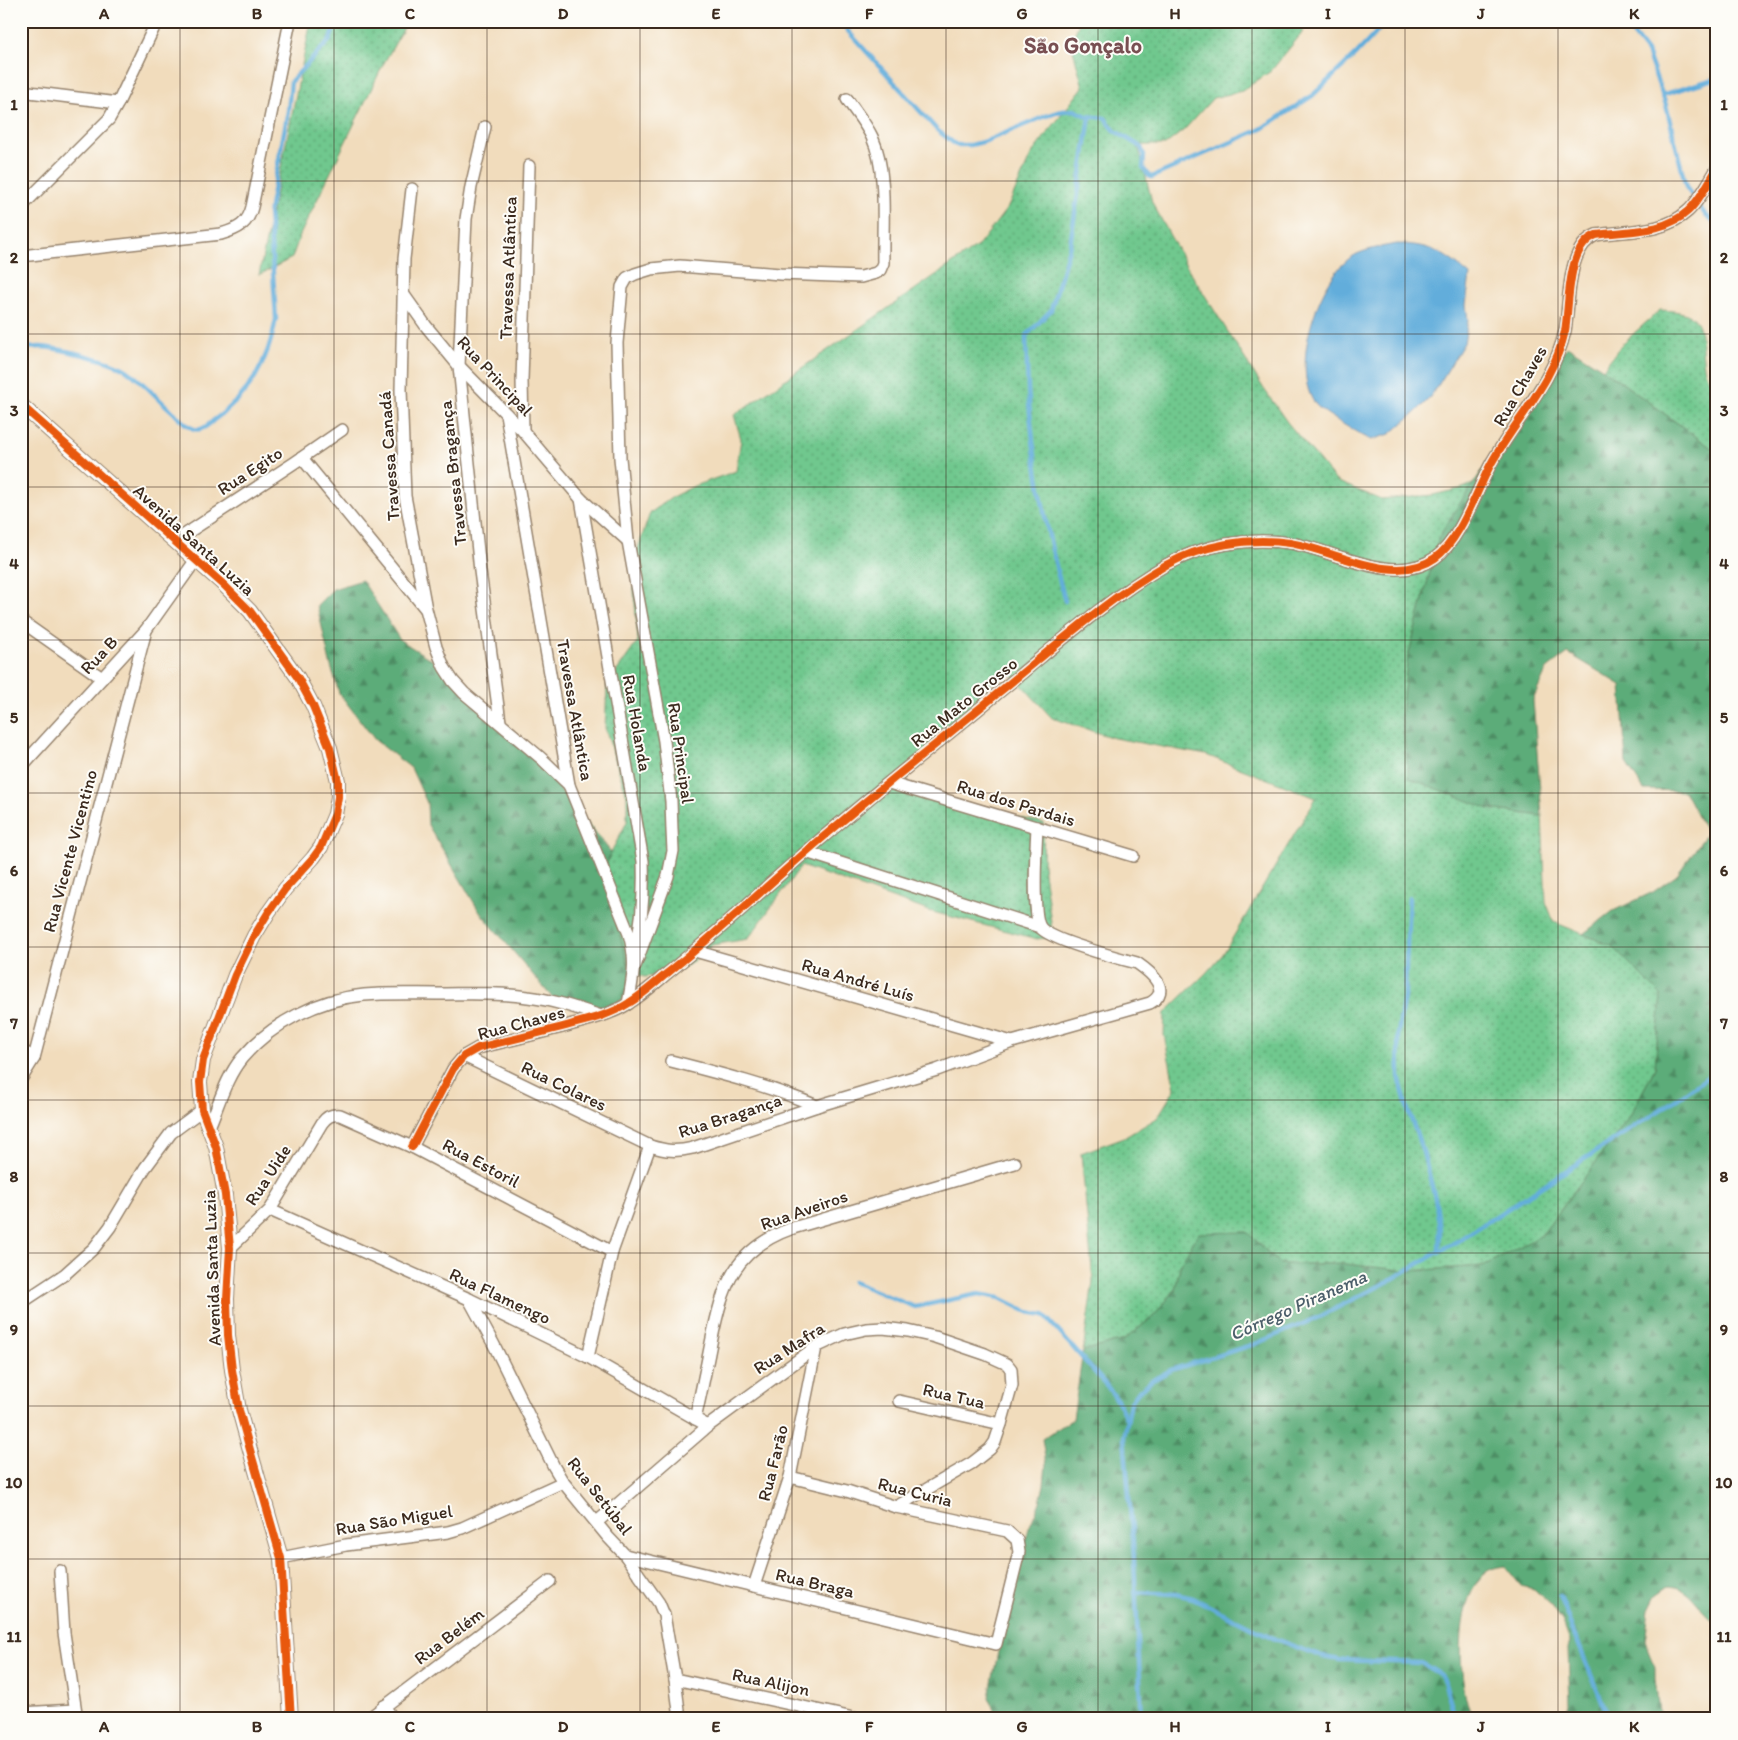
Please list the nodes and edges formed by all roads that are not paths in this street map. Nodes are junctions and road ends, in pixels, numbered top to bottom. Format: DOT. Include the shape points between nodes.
graph roads {
  1 [pos="156,21"];
  2 [pos="290,21"];
  3 [pos="21,91"];
  4 [pos="847,99"];
  5 [pos="118,104"];
  6 [pos="485,127"];
  7 [pos="529,166"];
  8 [pos="1717,169"];
  9 [pos="412,189"];
  10 [pos="21,207"];
  11 [pos="21,256"];
  12 [pos="404,295"];
  13 [pos="460,366"];
  14 [pos="21,405"];
  15 [pos="506,414"];
  16 [pos="342,430"];
  17 [pos="522,431"];
  18 [pos="302,458"];
  19 [pos="581,499"];
  20 [pos="175,541"];
  21 [pos="628,541"];
  22 [pos="195,560"];
  23 [pos="1366,564"];
  24 [pos="426,609"];
  25 [pos="21,621"];
  26 [pos="146,630"];
  27 [pos="102,678"];
  28 [pos="500,722"];
  29 [pos="21,767"];
  30 [pos="889,783"];
  31 [pos="569,785"];
  32 [pos="1036,827"];
  33 [pos="806,852"];
  34 [pos="1133,856"];
  35 [pos="1040,926"];
  36 [pos="695,951"];
  37 [pos="634,952"];
  38 [pos="635,966"];
  39 [pos="628,1004"];
  40 [pos="601,1016"];
  41 [pos="1012,1042"];
  42 [pos="21,1050"];
  43 [pos="464,1056"];
  44 [pos="34,1058"];
  45 [pos="672,1061"];
  46 [pos="21,1078"];
  47 [pos="817,1106"];
  48 [pos="202,1110"];
  49 [pos="330,1115"];
  50 [pos="209,1127"];
  51 [pos="650,1146"];
  52 [pos="412,1147"];
  53 [pos="1014,1163"];
  54 [pos="270,1210"];
  55 [pos="230,1248"];
  56 [pos="612,1252"];
  57 [pos="469,1299"];
  58 [pos="21,1303"];
  59 [pos="816,1347"];
  60 [pos="588,1357"];
  61 [pos="899,1401"];
  62 [pos="696,1419"];
  63 [pos="1001,1424"];
  64 [pos="708,1426"];
  65 [pos="790,1477"];
  66 [pos="563,1482"];
  67 [pos="896,1507"];
  68 [pos="597,1522"];
  69 [pos="625,1555"];
  70 [pos="281,1558"];
  71 [pos="60,1570"];
  72 [pos="550,1581"];
  73 [pos="754,1586"];
  74 [pos="996,1644"];
  75 [pos="676,1679"];
  76 [pos="384,1706"];
  77 [pos="21,1713"];
  78 [pos="76,1714"];
  79 [pos="290,1719"];
  80 [pos="368,1719"];
  81 [pos="393,1719"];
  82 [pos="680,1719"];
  83 [pos="858,1719"];
  1 -- 5 [label="street"];
  2 -- 11 [label="street" via="246,223 222,234"];
  3 -- 5 [label="street"];
  4 -- 21 [label="street, Rua Principal" via="878,150 882,174 883,263 880,270 861,277 680,266 635,274 622,286 617,343 620,458"];
  5 -- 10 [label="street" via="109,119"];
  6 -- 13 [label="street, Travessa Bragança" via="466,219"];
  7 -- 17 [label="street, Travessa Atlântica"];
  8 -- 23 [label="street, Rua Chaves" via="1689,210 1678,219 1647,230 1596,235 1583,244 1572,273 1565,329 1557,357 1541,388 1495,457 1448,546 1437,557 1406,569"];
  9 -- 12 [label="street, Travessa Canadá" via="404,259"];
  12 -- 13 [label="street, Rua Principal"];
  12 -- 24 [label="street, Travessa Canadá" via="401,390 405,496"];
  13 -- 15 [label="street, Rua Principal"];
  13 -- 28 [label="street, Travessa Bragança" via="480,571"];
  14 -- 20 [label="street, Avenida Santa Luzia"];
  15 -- 17 [label="street, Rua Principal"];
  15 -- 31 [label="street, Travessa Atlântica"];
  16 -- 18 [label="street, Rua Egito"];
  17 -- 19 [label="street, Rua Principal"];
  18 -- 20 [label="street, Rua Egito"];
  18 -- 24 [label="street"];
  19 -- 21 [label="street, Rua Principal"];
  19 -- 37 [label="street, Rua Holanda" via="644,861 643,909"];
  20 -- 22 [label="street, Avenida Santa Luzia"];
  21 -- 38 [label="street, Rua Principal" via="664,741 672,802 673,851 668,876"];
  22 -- 26 [label="street, Rua B"];
  22 -- 48 [label="street, Avenida Santa Luzia" via="250,611 298,678 330,748 338,789 335,814 321,847 268,914 235,974 203,1060 200,1082"];
  23 -- 30 [label="street, Rua Mato Grosso" via="1288,543 1258,542 1200,550 1169,563 1112,600"];
  24 -- 28 [label="street, Travessa Canadá" via="436,647 453,681"];
  25 -- 27 [label="street"];
  26 -- 27 [label="street, Rua B"];
  26 -- 44 [label="street, Rua Vicente Vicentino"];
  27 -- 29 [label="street, Rua B"];
  28 -- 31 [label="street"];
  30 -- 32 [label="street, Rua dos Pardais"];
  30 -- 33 [label="street, Rua Mato Grosso"];
  31 -- 37 [label="street, Travessa Atlântica"];
  32 -- 34 [label="street, Rua dos Pardais"];
  32 -- 35 [label="street" via="1036,908"];
  33 -- 35 [label="street"];
  33 -- 36 [label="street, Rua Mato Grosso"];
  35 -- 41 [label="street, Rua Bragança" via="1061,940 1137,963 1154,975 1159,994 1150,1003"];
  36 -- 39 [label="street, Rua Mato Grosso"];
  36 -- 41 [label="street, Rua André Luís"];
  37 -- 38 [label="street, Travessa Atlântica"];
  38 -- 39 [label="street, Travessa Atlântica"];
  39 -- 40 [label="street, Rua Chaves"];
  40 -- 43 [label="street, Rua Chaves" via="478,1048"];
  40 -- 50 [label="street" via="556,1002 499,994 362,995 333,1001 288,1020 271,1031 242,1059 232,1073"];
  41 -- 47 [label="street, Rua Bragança" via="937,1070"];
  42 -- 44 [label="street"];
  43 -- 51 [label="street, Rua Colares"];
  43 -- 52 [label="street, Rua Chaves" via="452,1069"];
  44 -- 46 [label="street, Rua Vicente Vicentino"];
  45 -- 47 [label="street" via="751,1081"];
  47 -- 51 [label="street, Rua Bragança" via="678,1152"];
  48 -- 50 [label="street, Avenida Santa Luzia"];
  48 -- 58 [label="street" via="171,1133 94,1248 65,1274"];
  49 -- 52 [label="street, Rua Estoril" via="340,1115"];
  49 -- 54 [label="street, Rua Uide"];
  50 -- 55 [label="street, Avenida Santa Luzia" via="221,1169"];
  51 -- 56 [label="street"];
  52 -- 56 [label="street, Rua Estoril"];
  53 -- 62 [label="street, Rua Aveiros" via="794,1228 762,1242 740,1261 719,1305"];
  54 -- 55 [label="street, Rua Uide"];
  54 -- 57 [label="street, Rua Flamengo"];
  55 -- 70 [label="street, Avenida Santa Luzia" via="227,1299 232,1370 239,1410"];
  56 -- 60 [label="street"];
  57 -- 60 [label="street, Rua Flamengo"];
  57 -- 66 [label="street, Rua Setúbal"];
  59 -- 63 [label="street, Rua Mafra" via="844,1334 866,1328 883,1328 935,1337 998,1359 1011,1369 1012,1384"];
  59 -- 64 [label="street, Rua Mafra"];
  59 -- 65 [label="street, Rua Farão"];
  60 -- 62 [label="street, Rua Flamengo"];
  61 -- 63 [label="street, Rua Tua"];
  62 -- 64 [label="street, Rua Flamengo"];
  63 -- 67 [label="street" via="990,1449"];
  64 -- 68 [label="street"];
  65 -- 67 [label="street, Rua Curia"];
  65 -- 73 [label="street, Rua Farão"];
  66 -- 68 [label="street, Rua Setúbal"];
  66 -- 70 [label="street, Rua São Miguel" via="448,1532 346,1545"];
  67 -- 74 [label="street, Rua Curia" via="1007,1531 1017,1540 1019,1552"];
  68 -- 69 [label="street, Rua Setúbal"];
  69 -- 73 [label="street, Rua Braga"];
  69 -- 75 [label="street, Rua Setúbal" via="664,1615"];
  70 -- 79 [label="street, Avenida Santa Luzia"];
  71 -- 78 [label="street" via="64,1632"];
  72 -- 76 [label="street, Rua Belém"];
  73 -- 74 [label="street, Rua Braga"];
  75 -- 82 [label="street, Rua Setúbal"];
  75 -- 83 [label="street, Rua Alijon"];
  76 -- 80 [label="street, Rua Belém"];
  76 -- 81 [label="street"];
  77 -- 78 [label="street"];
}
